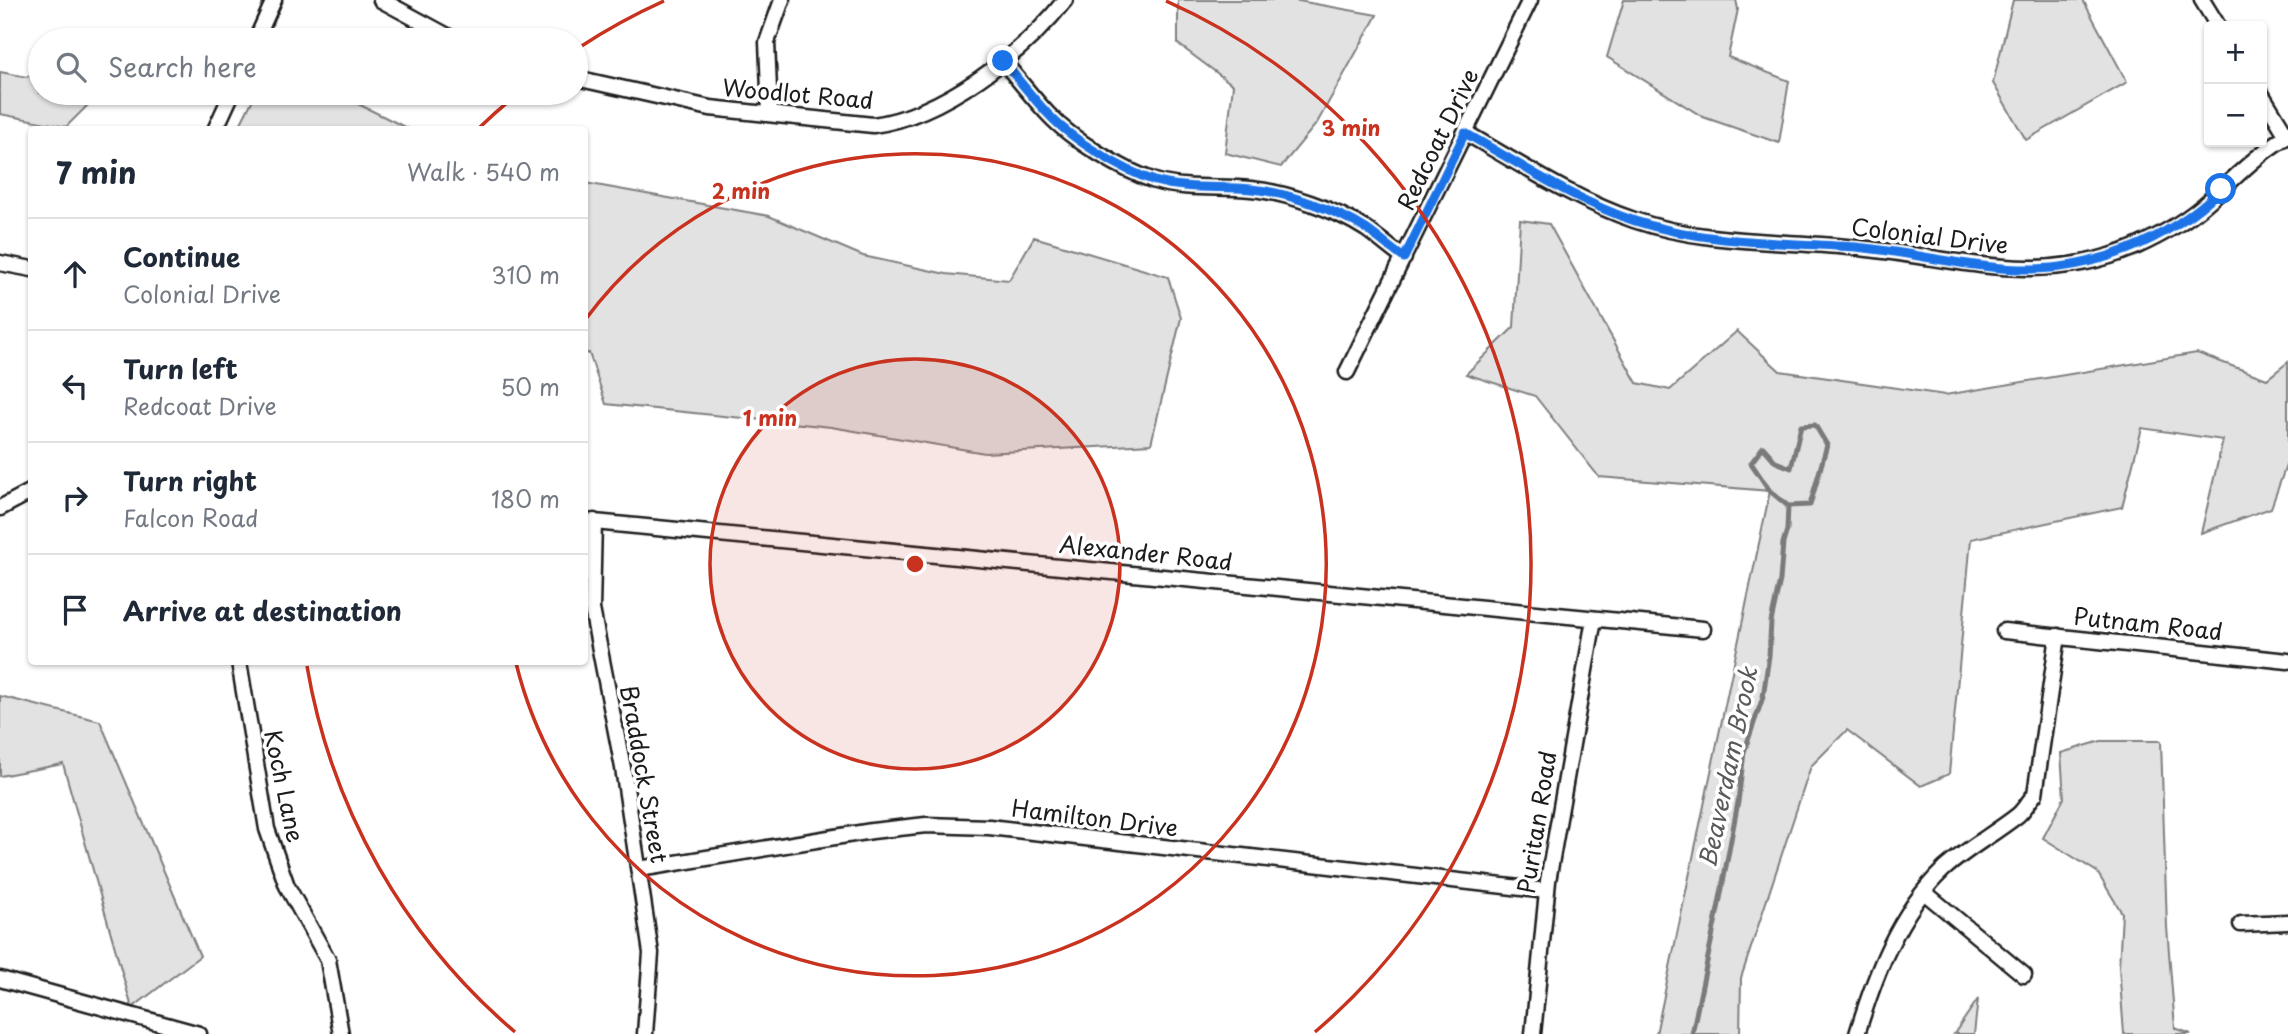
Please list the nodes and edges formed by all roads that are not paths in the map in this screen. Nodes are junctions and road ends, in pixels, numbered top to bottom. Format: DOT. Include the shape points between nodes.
graph roads {
  1 [pos="274,0"];
  2 [pos="381,0"];
  3 [pos="782,0"];
  4 [pos="1065,0"];
  5 [pos="1530,0"];
  6 [pos="2202,0"];
  7 [pos="2215,21"];
  8 [pos="261,28"];
  9 [pos="433,28"];
  10 [pos="1003,61"];
  11 [pos="588,81"];
  12 [pos="2267,103"];
  13 [pos="226,105"];
  14 [pos="769,114"];
  15 [pos="217,126"];
  16 [pos="1465,133"];
  17 [pos="2288,136"];
  18 [pos="1404,258"];
  19 [pos="0,262"];
  20 [pos="28,268"];
  21 [pos="1347,372"];
  22 [pos="28,493"];
  23 [pos="0,508"];
  24 [pos="589,521"];
  25 [pos="1594,619"];
  26 [pos="1703,629"];
  27 [pos="2004,631"];
  28 [pos="2057,636"];
  29 [pos="2288,661"];
  30 [pos="240,665"];
  31 [pos="639,869"];
  32 [pos="1547,891"];
  33 [pos="1924,892"];
  34 [pos="2288,922"];
  35 [pos="2241,924"];
  36 [pos="2024,975"];
  37 [pos="0,979"];
  38 [pos="200,1034"];
  39 [pos="341,1034"];
  40 [pos="645,1034"];
  41 [pos="1533,1034"];
  42 [pos="1857,1034"];
  1 -- 8 [label="street"];
  2 -- 9 [label="street"];
  3 -- 14 [label="street" via="767,42"];
  4 -- 10 [label="street, Woodlot Road"];
  5 -- 16 [label="street, Redcoat Drive"];
  6 -- 7 [label="street"];
  10 -- 14 [label="street, Woodlot Road" via="943,100 893,122 873,125"];
  10 -- 18 [label="street" via="1049,116 1124,169 1158,182 1290,196 1363,227"];
  11 -- 14 [label="street, Woodlot Road" via="710,107"];
  12 -- 17 [label="street"];
  13 -- 15 [label="street"];
  16 -- 17 [label="street, Colonial Drive" via="1597,206 1674,232 1860,248 2020,269 2079,264 2162,233"];
  16 -- 18 [label="street, Redcoat Drive"];
  18 -- 21 [label="street, Redcoat Drive"];
  19 -- 20 [label="street"];
  22 -- 23 [label="street"];
  24 -- 25 [label="street, Alexander Road"];
  24 -- 31 [label="street, Braddock Street" via="592,609"];
  25 -- 26 [label="street, Alexander Road"];
  25 -- 32 [label="street, Puritan Road"];
  27 -- 28 [label="street, Putnam Road"];
  28 -- 29 [label="street, Putnam Road"];
  28 -- 33 [label="street" via="2035,794 2020,814 1944,869"];
  30 -- 39 [label="street, Koch Lane" via="267,829 286,886 328,960"];
  31 -- 32 [label="street, Hamilton Drive" via="926,825 989,827"];
  31 -- 40 [label="street, Braddock Street" via="651,953"];
  32 -- 41 [label="street, Puritan Road"];
  33 -- 36 [label="street"];
  33 -- 42 [label="street" via="1897,932 1871,988"];
  34 -- 35 [label="street"];
  37 -- 38 [label="street"];
}
